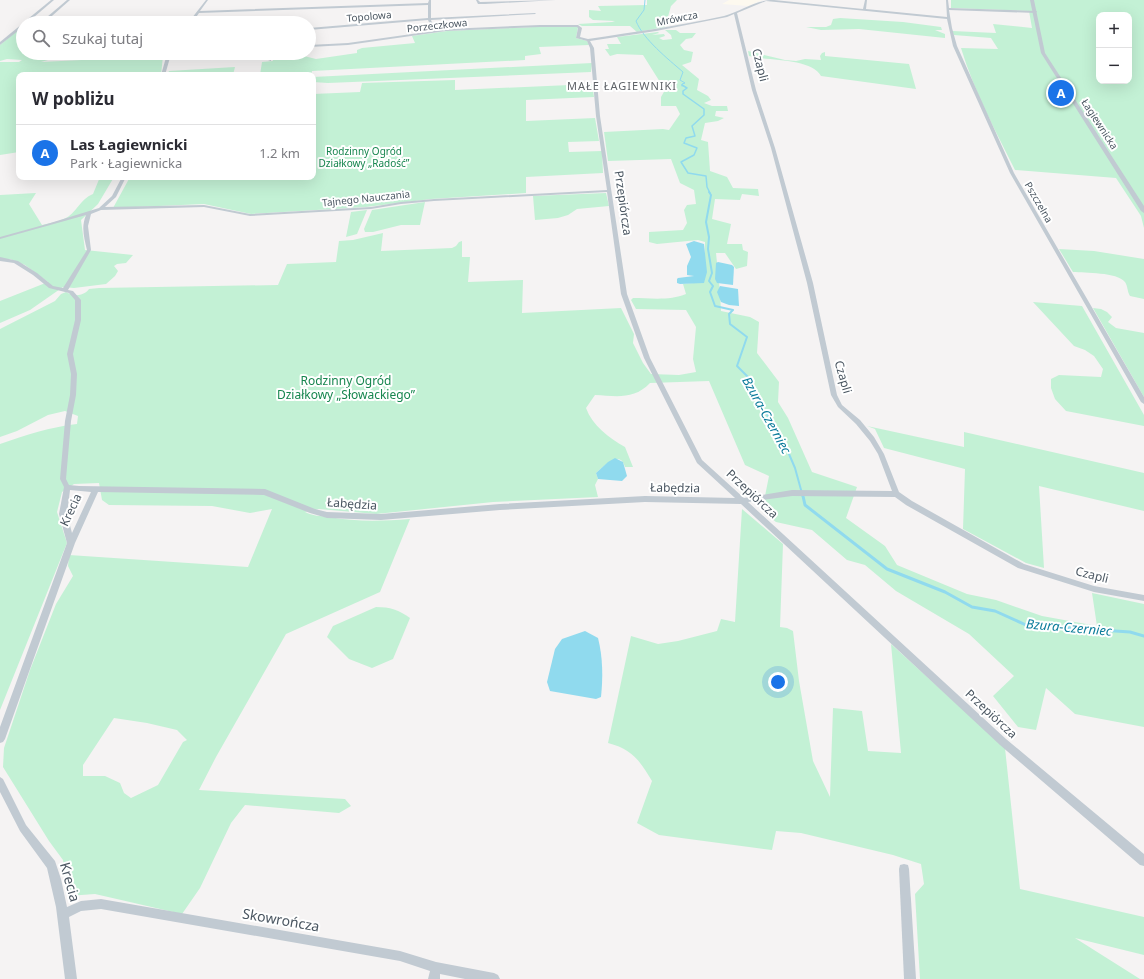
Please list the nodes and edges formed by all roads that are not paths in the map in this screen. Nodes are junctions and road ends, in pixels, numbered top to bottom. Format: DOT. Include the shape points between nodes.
graph roads {
  1 [pos="53,0"];
  2 [pos="69,0"];
  3 [pos="207,0"];
  4 [pos="430,0"];
  5 [pos="477,0"];
  6 [pos="555,0"];
  7 [pos="766,0"];
  8 [pos="866,0"];
  9 [pos="947,0"];
  10 [pos="1032,0"];
  11 [pos="430,4"];
  12 [pos="949,9"];
  13 [pos="864,10"];
  14 [pos="198,12"];
  15 [pos="1036,12"];
  16 [pos="536,13"];
  17 [pos="736,15"];
  18 [pos="34,16"];
  19 [pos="50,16"];
  20 [pos="195,16"];
  21 [pos="431,18"];
  22 [pos="948,18"];
  23 [pos="539,21"];
  24 [pos="568,25"];
  25 [pos="540,26"];
  26 [pos="316,28"];
  27 [pos="16,31"];
  28 [pos="435,31"];
  29 [pos="588,40"];
  30 [pos="0,44"];
  31 [pos="316,46"];
  32 [pos="168,60"];
  33 [pos="164,72"];
  34 [pos="122,180"];
  35 [pos="610,191"];
  36 [pos="100,209"];
  37 [pos="1144,211"];
  38 [pos="89,213"];
  39 [pos="0,238"];
  40 [pos="0,259"];
  41 [pos="64,291"];
  42 [pos="1144,402"];
  43 [pos="67,488"];
  44 [pos="96,489"];
  45 [pos="896,494"];
  46 [pos="741,501"];
  47 [pos="71,542"];
  48 [pos="1144,598"];
  49 [pos="0,739"];
  50 [pos="0,782"];
  51 [pos="1144,861"];
  52 [pos="904,869"];
  53 [pos="63,914"];
  54 [pos="435,973"];
  55 [pos="71,979"];
  56 [pos="494,979"];
  57 [pos="910,979"];
  1 -- 18 [label="street"];
  2 -- 19 [label="street"];
  3 -- 14 [label="street"];
  4 -- 11 [label="street"];
  5 -- 6 [label="street" via="481,3"];
  7 -- 13 [label="street"];
  7 -- 17 [label="street, Mrówcza"];
  8 -- 13 [label="street"];
  9 -- 12 [label="street, Pszczelna"];
  10 -- 15 [label="street, Łagiewnicka"];
  11 -- 14 [label="street"];
  11 -- 21 [label="street"];
  12 -- 15 [label="street"];
  12 -- 22 [label="street, Pszczelna"];
  13 -- 22 [label="street"];
  14 -- 20 [label="street"];
  15 -- 37 [label="street, Łagiewnicka" via="1043,53"];
  16 -- 21 [label="street, Topolowa"];
  17 -- 29 [label="street, Mrówcza"];
  17 -- 45 [label="street, Czapli" via="754,90 773,148 810,283 834,395 840,406 872,439 881,454"];
  21 -- 26 [label="street, Topolowa"];
  21 -- 28 [label="street" via="431,26"];
  22 -- 42 [label="street, Pszczelna" via="960,56 1012,173"];
  23 -- 25 [label="street"];
  24 -- 25 [label="street, Porzeczkowa"];
  24 -- 29 [label="street, Przepiórcza" via="579,27 578,38"];
  25 -- 28 [label="street, Porzeczkowa"];
  27 -- 30 [label="street"];
  28 -- 31 [label="street, Porzeczkowa" via="348,44"];
  29 -- 35 [label="street, Przepiórcza" via="592,48 598,116"];
  32 -- 33 [label="street"];
  34 -- 36 [label="street" via="114,197"];
  35 -- 36 [label="street, Tajnego Nauczania" via="434,200 371,208 250,215 204,206"];
  35 -- 46 [label="street, Przepiórcza" via="624,294 647,358 699,461"];
  36 -- 38 [label="street"];
  38 -- 39 [label="street"];
  38 -- 41 [label="street" via="85,219 89,250"];
  40 -- 41 [label="street" via="16,262 51,287"];
  41 -- 43 [label="street" via="71,292 78,300 78,320 70,354 74,374 63,479"];
  43 -- 44 [label="street, Łabędzia"];
  43 -- 47 [label="street, Krecia" via="63,508"];
  44 -- 46 [label="street, Łabędzia" via="265,492 313,511 343,517 399,516 479,508 645,499"];
  44 -- 47 [label="street, Krecia"];
  45 -- 46 [label="street, Łabędzia" via="792,493"];
  45 -- 48 [label="street, Czapli" via="1022,566 1094,589"];
  46 -- 51 [label="street, Przepiórcza" via="1003,742"];
  47 -- 49 [label="street, Krecia"];
  50 -- 53 [label="street, Krecia" via="23,828 51,864"];
  52 -- 57 [label="street"];
  53 -- 54 [label="street, Skowrończa" via="81,906 101,904 400,956"];
  53 -- 55 [label="street, Krecia"];
  54 -- 56 [label="street, Skowrończa"];
}
